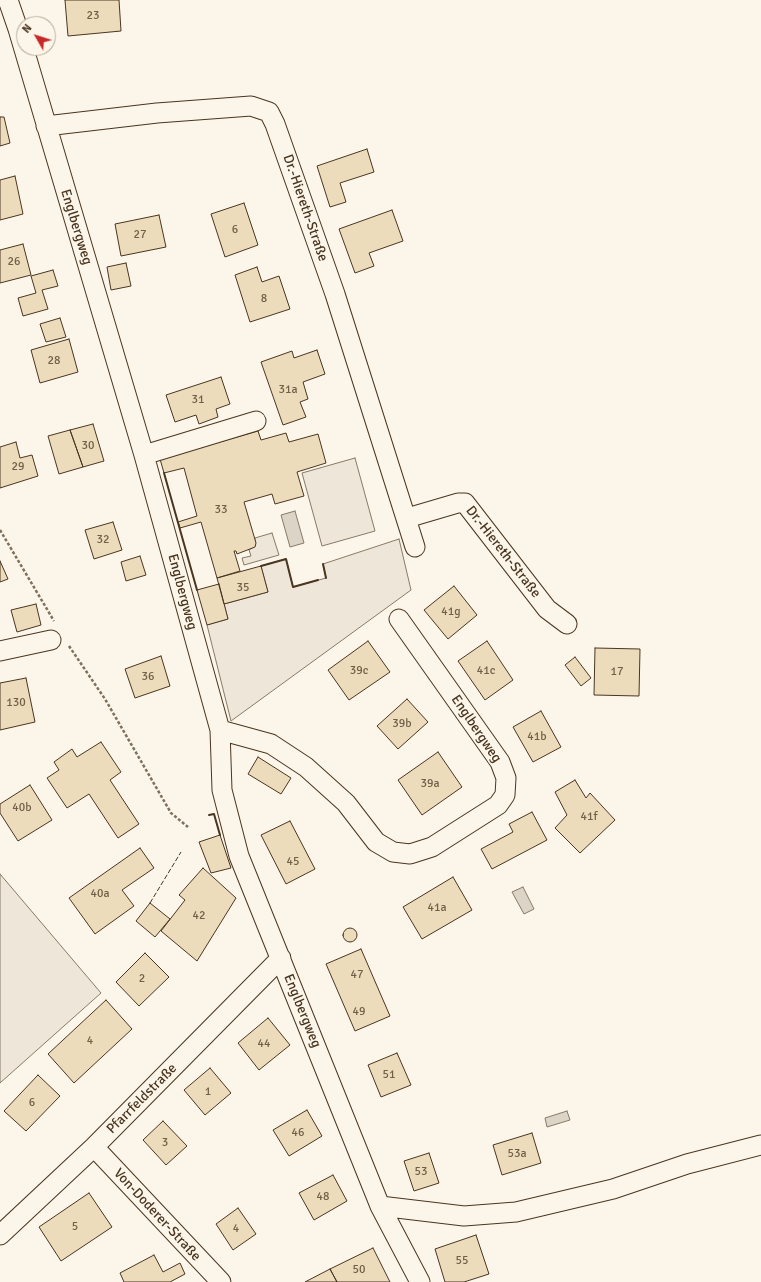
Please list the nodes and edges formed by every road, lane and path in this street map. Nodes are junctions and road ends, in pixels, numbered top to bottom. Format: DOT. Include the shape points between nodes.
graph roads {
  1 [pos="8,0"];
  2 [pos="46,126"];
  3 [pos="256,421"];
  4 [pos="144,455"];
  5 [pos="407,518"];
  6 [pos="0,530"];
  7 [pos="415,547"];
  8 [pos="399,618"];
  9 [pos="567,624"];
  10 [pos="58,636"];
  11 [pos="0,651"];
  12 [pos="220,730"];
  13 [pos="188,827"];
  14 [pos="281,958"];
  15 [pos="761,1145"];
  16 [pos="94,1147"];
  17 [pos="380,1206"];
  18 [pos="0,1235"];
  19 [pos="221,1282"];
  20 [pos="420,1282"];
  1 -- 2 [label="street, Englbergweg"];
  2 -- 4 [label="street, Englbergweg"];
  2 -- 5 [label="street, Dr.-Hiereth-Straße" via="157,113 251,106 269,112 276,124 336,294"];
  3 -- 4 [label="street"];
  4 -- 12 [label="street, Englbergweg"];
  5 -- 7 [label="street, Dr.-Hiereth-Straße"];
  5 -- 9 [label="street, Dr.-Hiereth-Straße" via="465,503 547,609"];
  6 -- 10 [label="path"];
  8 -- 12 [label="street, Englbergweg" via="500,762 506,778 505,795 498,805 432,847 410,854 393,852 376,842 346,803 306,767 271,744"];
  10 -- 11 [label="street"];
  10 -- 13 [label="path" via="106,699 171,813"];
  12 -- 14 [label="street, Englbergweg" via="222,790 239,856"];
  14 -- 16 [label="street, Pfarrfeldstraße"];
  14 -- 17 [label="street, Englbergweg"];
  15 -- 17 [label="street" via="687,1164 614,1189 516,1212 464,1216"];
  16 -- 18 [label="street, Pfarrfeldstraße"];
  16 -- 19 [label="street, Von-Doderer-Straße"];
  17 -- 20 [label="street, Englbergweg"];
}
